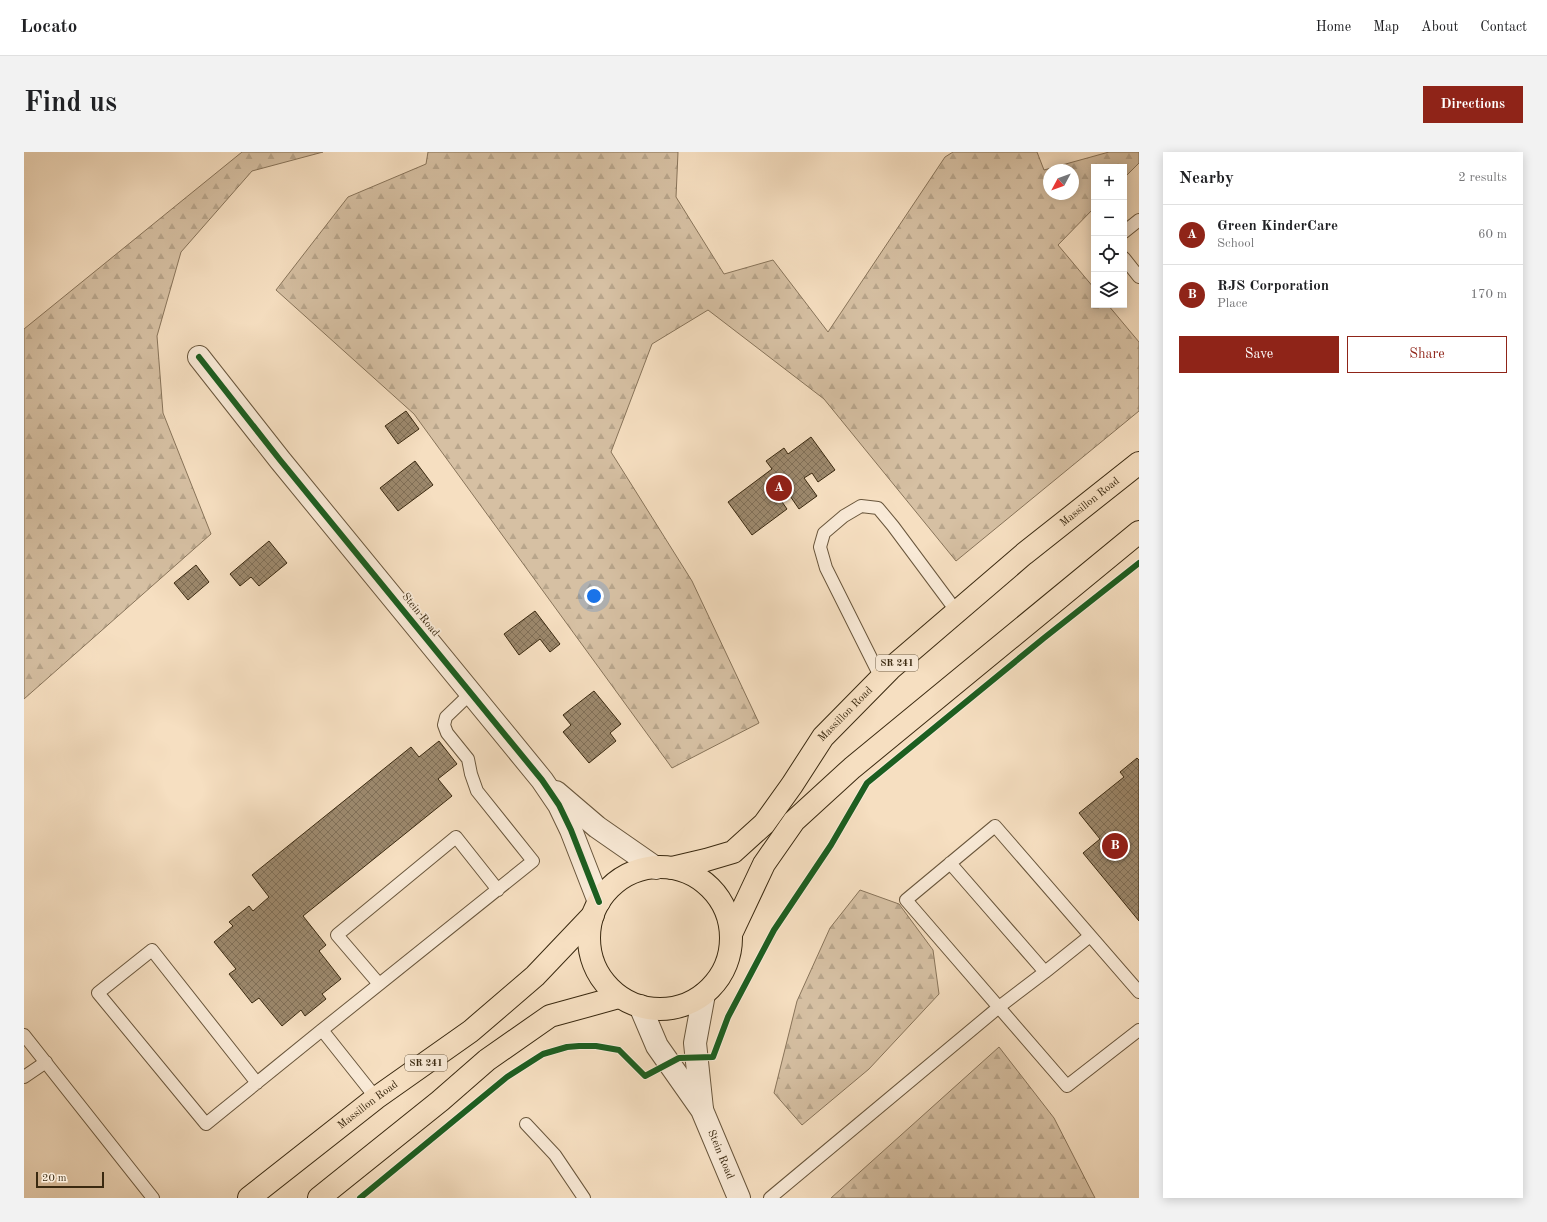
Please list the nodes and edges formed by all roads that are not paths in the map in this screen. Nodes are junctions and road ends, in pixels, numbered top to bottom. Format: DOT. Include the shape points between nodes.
graph roads {
  1 [pos="1139,220"];
  2 [pos="1127,230"];
  3 [pos="1127,262"];
  4 [pos="1139,277"];
  5 [pos="199,357"];
  6 [pos="1139,463"];
  7 [pos="1139,532"];
  8 [pos="957,612"];
  9 [pos="881,678"];
  10 [pos="471,693"];
  11 [pos="542,780"];
  12 [pos="950,863"];
  13 [pos="664,868"];
  14 [pos="498,890"];
  15 [pos="596,909"];
  16 [pos="731,934"];
  17 [pos="1090,936"];
  18 [pos="1045,972"];
  19 [pos="379,984"];
  20 [pos="1139,992"];
  21 [pos="704,994"];
  22 [pos="619,997"];
  23 [pos="640,1006"];
  24 [pos="999,1007"];
  25 [pos="322,1030"];
  26 [pos="1139,1030"];
  27 [pos="24,1035"];
  28 [pos="46,1062"];
  29 [pos="24,1077"];
  30 [pos="257,1083"];
  31 [pos="376,1098"];
  32 [pos="702,1110"];
  33 [pos="526,1124"];
  34 [pos="154,1198"];
  35 [pos="250,1198"];
  36 [pos="319,1198"];
  37 [pos="584,1198"];
  38 [pos="739,1198"];
  39 [pos="770,1198"];
  1 -- 2 [label="lane"];
  3 -- 4 [label="lane"];
  5 -- 10 [label="street, Stein Road"];
  6 -- 8 [label="main road, Massillon Road / SR 241" via="1030,549"];
  7 -- 16 [label="main road" via="852,768 794,821 764,864"];
  8 -- 9 [label="main road, Massillon Road / SR 241"];
  8 -- 9 [label="lane" via="878,508 861,506 824,533 820,547 826,568"];
  9 -- 13 [label="main road, Massillon Road / SR 241" via="823,737 764,824 733,852"];
  10 -- 11 [label="street, Stein Road"];
  10 -- 14 [label="lane" via="446,717 444,725 468,759 477,790 533,861"];
  11 -- 13 [label="street, Stein Road" via="597,827"];
  11 -- 15 [label="street, Stein Road" via="571,830"];
  12 -- 17 [label="lane" via="994,826"];
  12 -- 18 [label="lane"];
  12 -- 24 [label="lane" via="906,900"];
  13 -- 15 [label="main road, SR 241" via="648,868 625,876 606,891"];
  13 -- 16 [label="main road" via="694,876 713,891 726,912"];
  14 -- 19 [label="lane"];
  14 -- 19 [label="lane" via="456,837 337,935"];
  15 -- 22 [label="main road" via="588,935 592,959 603,981"];
  15 -- 31 [label="main road, Massillon Road / SR 241" via="535,976 471,1031"];
  16 -- 21 [label="main road" via="729,956 720,977"];
  17 -- 18 [label="lane"];
  17 -- 20 [label="lane"];
  18 -- 24 [label="lane"];
  19 -- 25 [label="lane"];
  21 -- 23 [label="main road" via="685,1005 662,1009"];
  21 -- 32 [label="street, Stein Road" via="695,1043"];
  22 -- 23 [label="main road"];
  22 -- 36 [label="main road" via="550,1016 487,1060"];
  23 -- 32 [label="street, Stein Road" via="657,1046"];
  24 -- 26 [label="lane" via="1067,1086"];
  24 -- 39 [label="lane"];
  25 -- 30 [label="lane"];
  25 -- 31 [label="lane"];
  27 -- 28 [label="lane"];
  28 -- 29 [label="lane"];
  28 -- 34 [label="lane"];
  30 -- 30 [label="lane" via="206,1124 98,993 152,950"];
  31 -- 35 [label="main road, Massillon Road / SR 241"];
  32 -- 38 [label="street, Stein Road"];
  33 -- 37 [label="lane" via="555,1155"];
}
